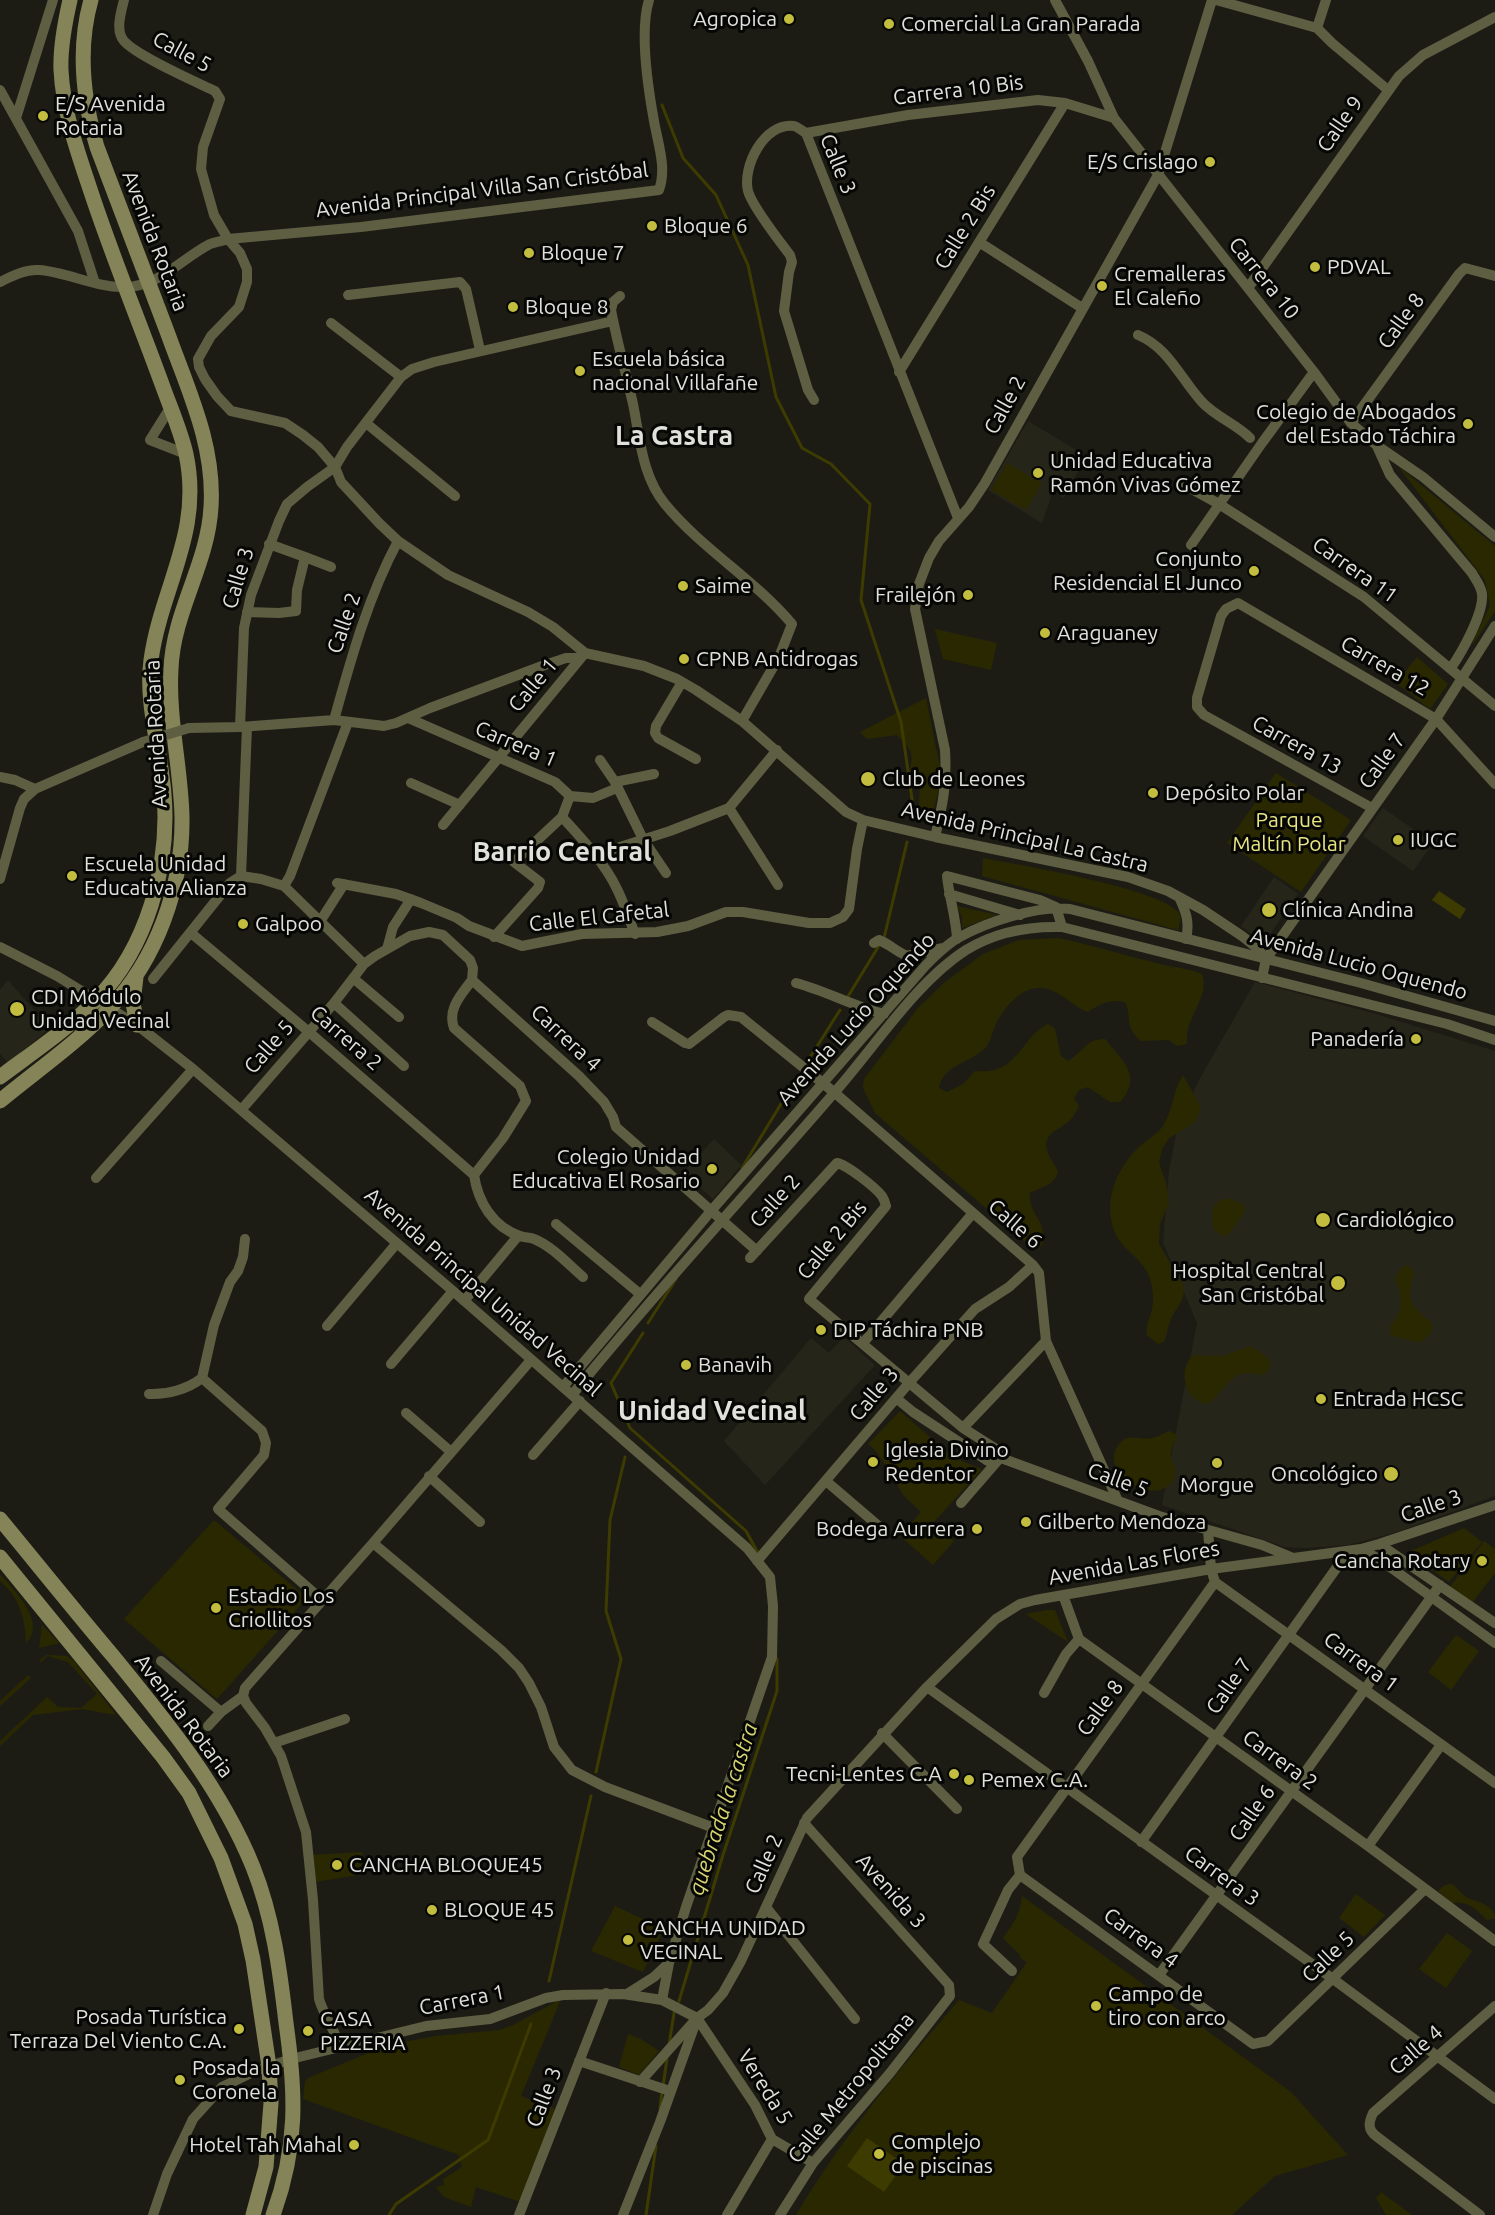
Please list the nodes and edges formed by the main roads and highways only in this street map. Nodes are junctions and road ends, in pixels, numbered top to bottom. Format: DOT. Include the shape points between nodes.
graph roads {
  1 [pos="70,0"];
  2 [pos="91,0"];
  3 [pos="139,970"];
  4 [pos="103,1005"];
  5 [pos="137,1025"];
  6 [pos="0,1077"];
  7 [pos="0,1101"];
  8 [pos="0,1520"];
  9 [pos="0,1557"];
  10 [pos="253,2215"];
  11 [pos="273,2215"];
  1 -- 4 [label="main road, Avenida Rotaria" via="61,68 65,106 98,211 186,454 189,493 187,532 160,615 150,666 164,795 160,863 155,891 137,940"];
  2 -- 3 [label="main road, Avenida Rotaria" via="84,40 83,82 88,115 192,398 206,441 211,482 209,528 174,641 171,670 182,814 178,867 168,911"];
  3 -- 4 [label="main road, Avenida Rotaria"];
  3 -- 5 [label="main road" via="133,995"];
  4 -- 6 [label="main road, Avenida Rotaria"];
  4 -- 7 [label="main road, Avenida Rotaria"];
  8 -- 11 [label="main road, Avenida Rotaria" via="167,1721 202,1772 241,1839 254,1870 273,1935 294,2093 288,2170"];
  9 -- 10 [label="main road, Avenida Rotaria" via="163,1757 210,1832 245,1924 269,2066 271,2103 266,2167"];
}
